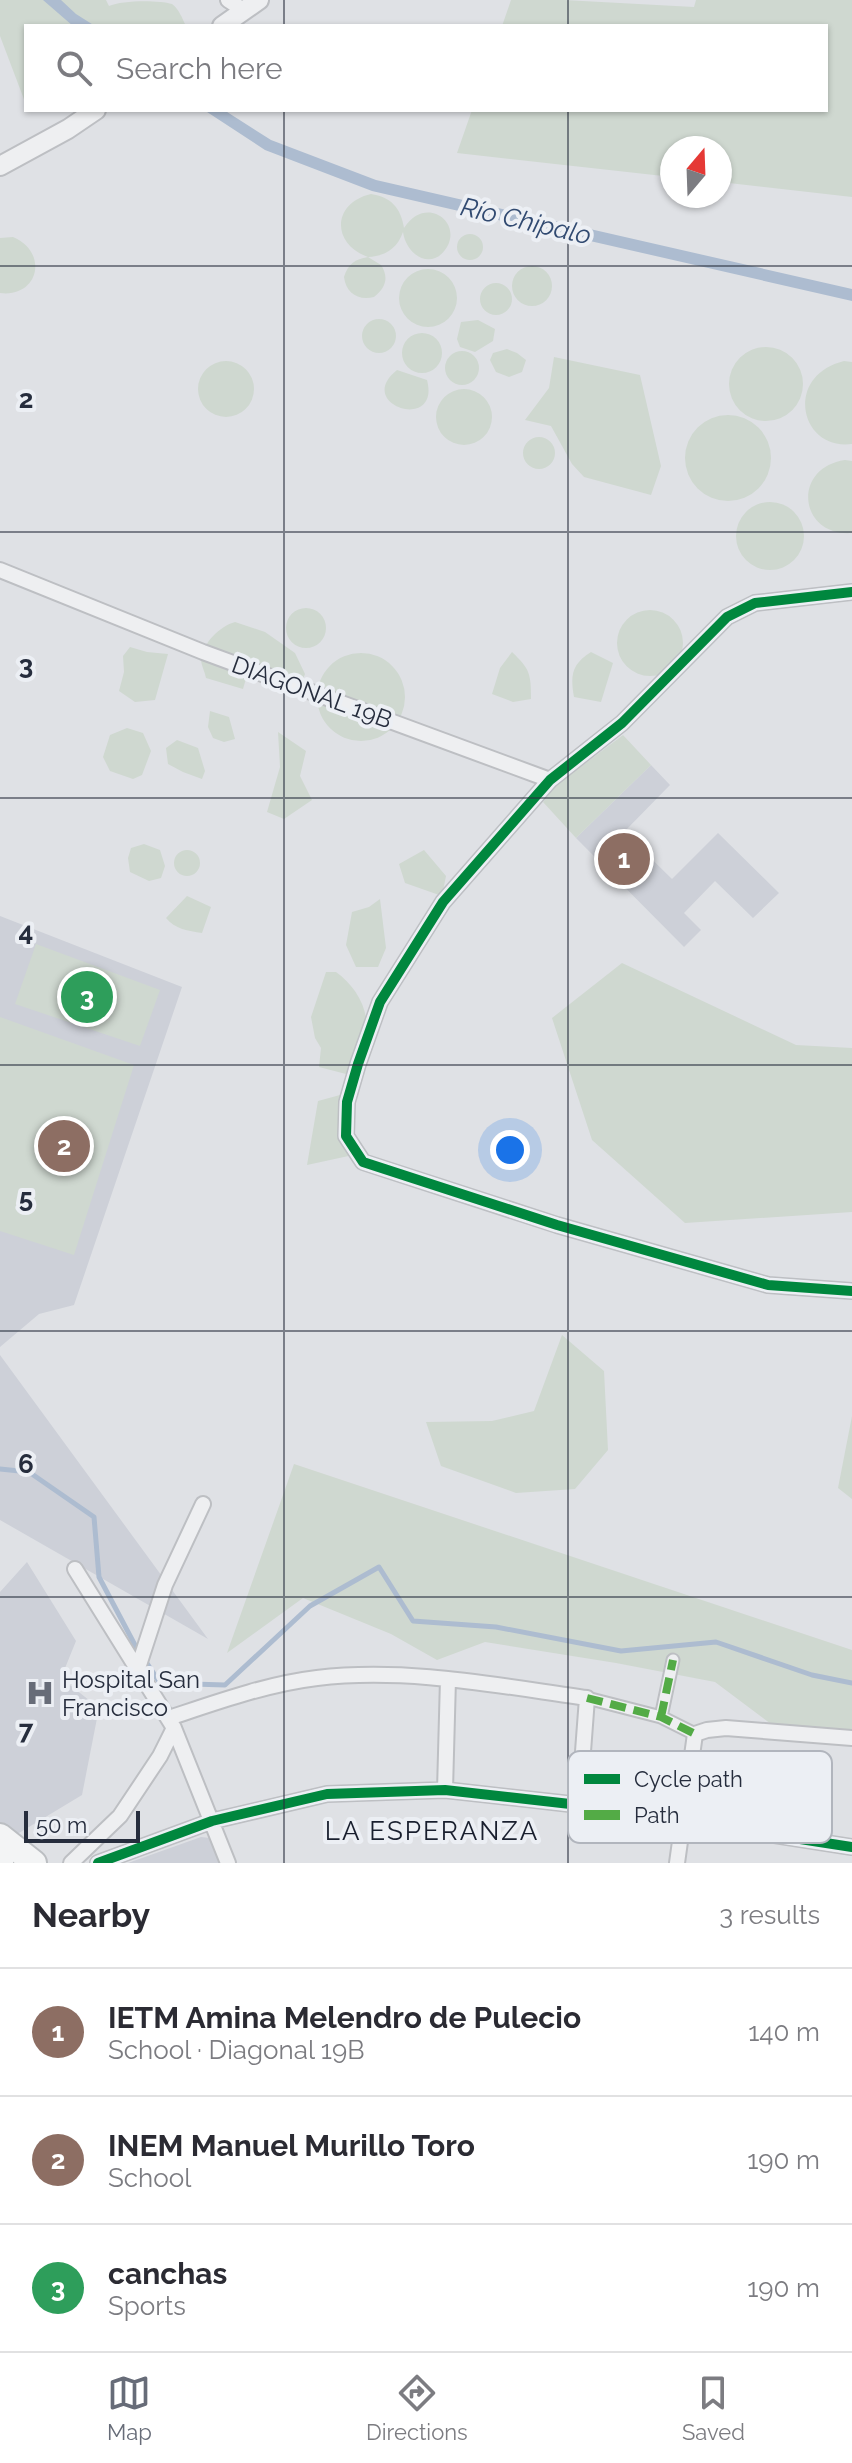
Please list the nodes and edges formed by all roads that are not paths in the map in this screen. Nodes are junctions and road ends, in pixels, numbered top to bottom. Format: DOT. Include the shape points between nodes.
graph roads {
  1 [pos="228,0"];
  2 [pos="252,6"];
  3 [pos="225,24"];
  4 [pos="93,112"];
  5 [pos="0,166"];
  6 [pos="0,570"];
  7 [pos="852,592"];
  8 [pos="550,780"];
  9 [pos="852,1291"];
  10 [pos="203,1504"];
  11 [pos="75,1569"];
  12 [pos="673,1660"];
  13 [pos="139,1667"];
  14 [pos="448,1679"];
  15 [pos="587,1698"];
  16 [pos="661,1717"];
  17 [pos="171,1723"];
  18 [pos="695,1734"];
  19 [pos="852,1738"];
  20 [pos="583,1751"];
  21 [pos="693,1751"];
  22 [pos="445,1790"];
  23 [pos="568,1804"];
  24 [pos="212,1821"];
  25 [pos="0,1836"];
  26 [pos="680,1843"];
  27 [pos="826,1843"];
  28 [pos="852,1847"];
  29 [pos="34,1863"];
  30 [pos="71,1863"];
  31 [pos="98,1863"];
  32 [pos="228,1863"];
  33 [pos="677,1863"];
  1 -- 2 [label="street"];
  2 -- 3 [label="street"];
  4 -- 5 [label="street"];
  6 -- 8 [label="street, DIAGONAL 19B" via="203,652"];
  7 -- 8 [label="street" via="755,603 727,617 614,729"];
  8 -- 9 [label="street" via="443,902 380,1002 347,1102 346,1136 363,1162 557,1225 768,1285"];
  10 -- 13 [label="street" via="165,1585"];
  11 -- 13 [label="street"];
  12 -- 16 [label="street"];
  13 -- 17 [label="street"];
  14 -- 15 [label="street"];
  14 -- 17 [label="street" via="317,1678 216,1702"];
  14 -- 22 [label="street"];
  15 -- 16 [label="street"];
  15 -- 20 [label="street"];
  16 -- 18 [label="street"];
  17 -- 24 [label="street"];
  17 -- 30 [label="street" via="160,1756 120,1816"];
  18 -- 19 [label="street" via="726,1728"];
  18 -- 21 [label="street"];
  22 -- 23 [label="street"];
  22 -- 24 [label="street" via="327,1794"];
  24 -- 31 [label="street"];
  24 -- 32 [label="street"];
  25 -- 29 [label="main road"];
  26 -- 33 [label="street"];
  27 -- 28 [label="street"];
}
